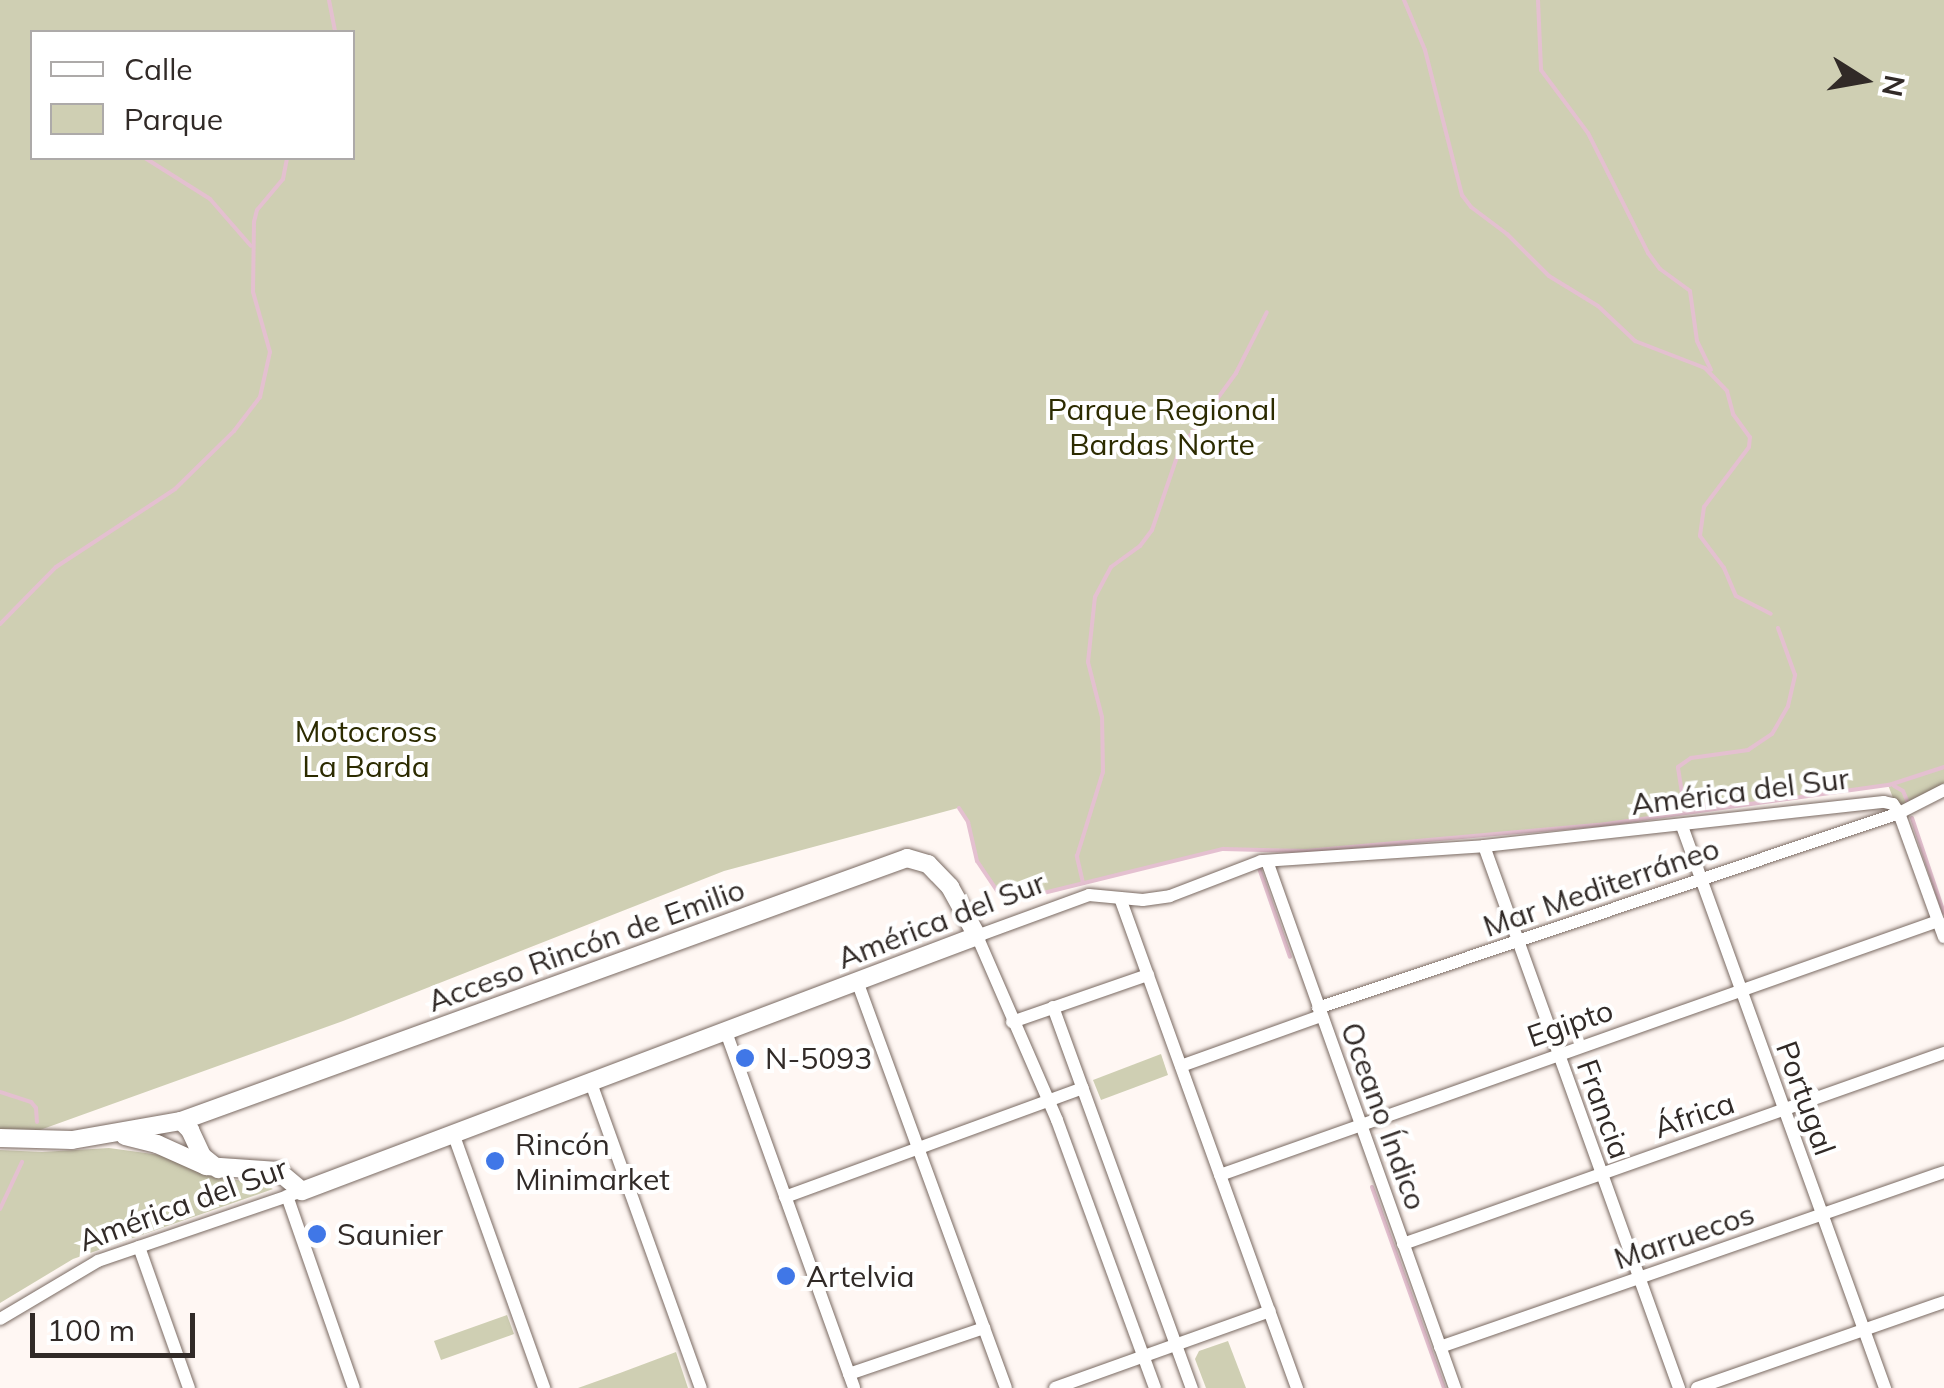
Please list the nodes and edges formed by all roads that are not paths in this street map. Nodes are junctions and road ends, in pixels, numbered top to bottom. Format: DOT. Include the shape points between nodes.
graph roads {
  1 [pos="1944,790"];
  2 [pos="1900,814"];
  3 [pos="1682,826"];
  4 [pos="1484,846"];
  5 [pos="1267,861"];
  6 [pos="1700,880"];
  7 [pos="1120,898"];
  8 [pos="1938,921"];
  9 [pos="977,936"];
  10 [pos="1944,937"];
  11 [pos="1517,941"];
  12 [pos="1148,975"];
  13 [pos="857,981"];
  14 [pos="1740,990"];
  15 [pos="1054,1007"];
  16 [pos="1320,1012"];
  17 [pos="1012,1022"];
  18 [pos="726,1032"];
  19 [pos="1944,1053"];
  20 [pos="1558,1054"];
  21 [pos="1181,1066"];
  22 [pos="591,1083"];
  23 [pos="1083,1088"];
  24 [pos="1048,1102"];
  25 [pos="1784,1110"];
  26 [pos="181,1121"];
  27 [pos="1360,1123"];
  28 [pos="114,1134"];
  29 [pos="454,1136"];
  30 [pos="0,1138"];
  31 [pos="918,1148"];
  32 [pos="218,1169"];
  33 [pos="1944,1172"];
  34 [pos="1602,1174"];
  35 [pos="1220,1175"];
  36 [pos="295,1194"];
  37 [pos="785,1197"];
  38 [pos="1822,1215"];
  39 [pos="1403,1244"];
  40 [pos="139,1247"];
  41 [pos="1639,1278"];
  42 [pos="1944,1302"];
  43 [pos="1270,1312"];
  44 [pos="0,1319"];
  45 [pos="984,1328"];
  46 [pos="1864,1330"];
  47 [pos="1176,1344"];
  48 [pos="1440,1348"];
  49 [pos="1143,1356"];
  50 [pos="852,1381"];
  51 [pos="189,1388"];
  52 [pos="354,1388"];
  53 [pos="544,1388"];
  54 [pos="701,1388"];
  55 [pos="1006,1388"];
  56 [pos="1055,1388"];
  57 [pos="1155,1388"];
  58 [pos="1192,1388"];
  59 [pos="1298,1388"];
  60 [pos="1455,1388"];
  61 [pos="1679,1388"];
  62 [pos="1697,1388"];
  63 [pos="1884,1388"];
  1 -- 2 [label="street"];
  2 -- 3 [label="street, América del Sur" via="1893,804 1879,802"];
  2 -- 6 [label="street, Mar Mediterráneo"];
  2 -- 8 [label="street"];
  3 -- 4 [label="street, América del Sur"];
  3 -- 6 [label="street, Portugal"];
  4 -- 5 [label="street, América del Sur"];
  4 -- 11 [label="street, Francia"];
  5 -- 7 [label="street, América del Sur" via="1170,896"];
  5 -- 16 [label="street, Oceano Índico"];
  6 -- 11 [label="street, Mar Mediterráneo"];
  6 -- 14 [label="street, Portugal"];
  7 -- 9 [label="street, América del Sur" via="1088,896"];
  7 -- 12 [label="street"];
  8 -- 10 [label="street"];
  8 -- 14 [label="street, Egipto"];
  9 -- 13 [label="street, América del Sur"];
  9 -- 17 [label="street"];
  9 -- 26 [label="street, Acceso Rincón de Emilio" via="944,880 921,860 908,858"];
  11 -- 16 [label="street, Mar Mediterráneo"];
  11 -- 20 [label="street, Francia"];
  12 -- 15 [label="street"];
  12 -- 21 [label="street"];
  13 -- 18 [label="street, América del Sur"];
  13 -- 31 [label="street"];
  14 -- 20 [label="street, Egipto"];
  14 -- 25 [label="street, Portugal"];
  15 -- 17 [label="street"];
  15 -- 23 [label="street"];
  16 -- 21 [label="street, Mar Mediterráneo"];
  16 -- 27 [label="street, Oceano Índico"];
  17 -- 24 [label="street"];
  18 -- 22 [label="street, América del Sur"];
  18 -- 37 [label="street"];
  19 -- 25 [label="street, África"];
  20 -- 27 [label="street, Egipto"];
  20 -- 34 [label="street, Francia"];
  21 -- 35 [label="street"];
  22 -- 29 [label="street, América del Sur"];
  22 -- 54 [label="street"];
  23 -- 24 [label="street"];
  23 -- 47 [label="street"];
  24 -- 31 [label="street"];
  24 -- 49 [label="street"];
  25 -- 34 [label="street, África"];
  25 -- 38 [label="street, Portugal"];
  26 -- 28 [label="street, Acceso Rincón de Emilio"];
  26 -- 32 [label="street"];
  27 -- 35 [label="street, Egipto"];
  27 -- 39 [label="street, Oceano Índico"];
  28 -- 30 [label="street, Acceso Rincón de Emilio"];
  28 -- 32 [label="street, Acceso Rincón de Emilio"];
  29 -- 36 [label="street, América del Sur"];
  29 -- 53 [label="street"];
  31 -- 37 [label="street"];
  31 -- 45 [label="street"];
  32 -- 36 [label="street, Acceso Rincón de Emilio" via="271,1169 284,1174"];
  33 -- 38 [label="street, Marruecos"];
  34 -- 39 [label="street, África"];
  34 -- 41 [label="street, Francia"];
  35 -- 43 [label="street"];
  36 -- 40 [label="street, América del Sur"];
  36 -- 52 [label="street"];
  37 -- 50 [label="street"];
  38 -- 41 [label="street, Marruecos"];
  38 -- 46 [label="street, Portugal"];
  39 -- 48 [label="street, Oceano Índico"];
  40 -- 44 [label="street, América del Sur" via="77,1271"];
  40 -- 51 [label="street"];
  41 -- 48 [label="street, Marruecos"];
  41 -- 61 [label="street, Francia"];
  42 -- 46 [label="street"];
  43 -- 47 [label="street"];
  43 -- 59 [label="street"];
  45 -- 50 [label="street"];
  45 -- 55 [label="street"];
  46 -- 62 [label="street"];
  46 -- 63 [label="street, Portugal"];
  47 -- 49 [label="street"];
  47 -- 58 [label="street"];
  48 -- 60 [label="street, Oceano Índico"];
  49 -- 56 [label="street"];
  49 -- 57 [label="street"];
}
